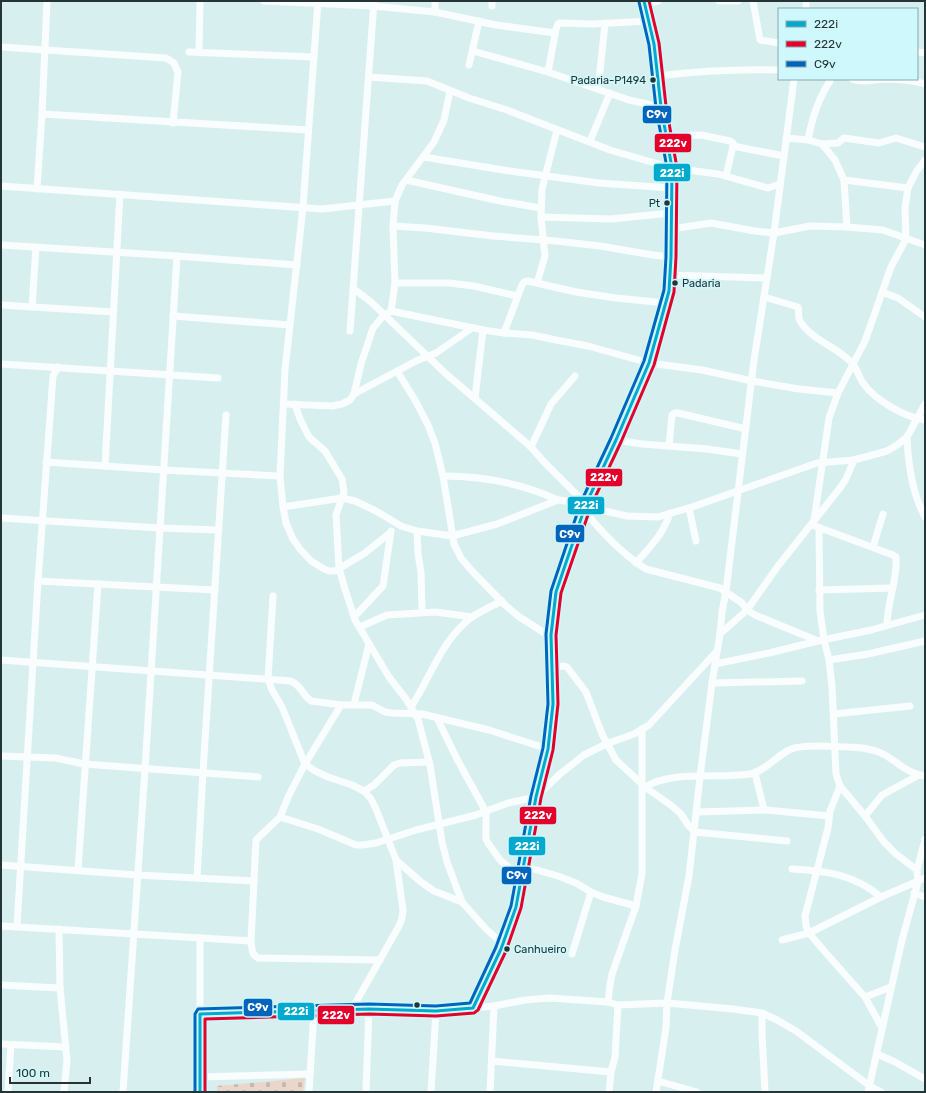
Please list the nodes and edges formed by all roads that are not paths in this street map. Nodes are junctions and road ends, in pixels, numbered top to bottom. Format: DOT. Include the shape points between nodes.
graph roads {
  1 [pos="47,1"];
  2 [pos="200,1"];
  3 [pos="264,1"];
  4 [pos="435,1"];
  5 [pos="658,1"];
  6 [pos="719,1"];
  7 [pos="738,1"];
  8 [pos="753,1"];
  9 [pos="318,2"];
  10 [pos="644,3"];
  11 [pos="373,4"];
  12 [pos="435,12"];
  13 [pos="480,21"];
  14 [pos="648,21"];
  15 [pos="605,24"];
  16 [pos="555,33"];
  17 [pos="778,43"];
  18 [pos="1,47"];
  19 [pos="44,49"];
  20 [pos="473,51"];
  21 [pos="189,52"];
  22 [pos="199,52"];
  23 [pos="313,57"];
  24 [pos="469,65"];
  25 [pos="778,70"];
  26 [pos="548,72"];
  27 [pos="658,76"];
  28 [pos="369,77"];
  29 [pos="794,80"];
  30 [pos="828,80"];
  31 [pos="854,80"];
  32 [pos="870,80"];
  33 [pos="908,80"];
  34 [pos="925,84"];
  35 [pos="598,90"];
  36 [pos="450,91"];
  37 [pos="610,93"];
  38 [pos="661,107"];
  39 [pos="42,114"];
  40 [pos="173,123"];
  41 [pos="308,130"];
  42 [pos="557,130"];
  43 [pos="667,136"];
  44 [pos="786,138"];
  45 [pos="808,140"];
  46 [pos="590,142"];
  47 [pos="822,144"];
  48 [pos="733,146"];
  49 [pos="925,147"];
  50 [pos="784,156"];
  51 [pos="424,157"];
  52 [pos="925,160"];
  53 [pos="672,168"];
  54 [pos="545,175"];
  55 [pos="726,176"];
  56 [pos="406,180"];
  57 [pos="844,180"];
  58 [pos="780,184"];
  59 [pos="1,186"];
  60 [pos="672,188"];
  61 [pos="908,188"];
  62 [pos="37,189"];
  63 [pos="120,194"];
  64 [pos="396,201"];
  65 [pos="360,204"];
  66 [pos="303,207"];
  67 [pos="541,208"];
  68 [pos="671,213"];
  69 [pos="541,217"];
  70 [pos="392,226"];
  71 [pos="847,227"];
  72 [pos="671,229"];
  73 [pos="774,233"];
  74 [pos="906,239"];
  75 [pos="544,240"];
  76 [pos="1,245"];
  77 [pos="925,245"];
  78 [pos="36,247"];
  79 [pos="116,252"];
  80 [pos="177,256"];
  81 [pos="671,257"];
  82 [pos="297,266"];
  83 [pos="669,275"];
  84 [pos="767,278"];
  85 [pos="395,283"];
  86 [pos="537,283"];
  87 [pos="354,288"];
  88 [pos="882,292"];
  89 [pos="518,296"];
  90 [pos="764,297"];
  91 [pos="666,303"];
  92 [pos="1,305"];
  93 [pos="32,307"];
  94 [pos="391,311"];
  95 [pos="113,312"];
  96 [pos="384,315"];
  97 [pos="173,316"];
  98 [pos="925,317"];
  99 [pos="290,324"];
  100 [pos="472,328"];
  101 [pos="483,330"];
  102 [pos="350,331"];
  103 [pos="504,334"];
  104 [pos="427,356"];
  105 [pos="649,363"];
  106 [pos="1,364"];
  107 [pos="854,365"];
  108 [pos="48,366"];
  109 [pos="58,367"];
  110 [pos="110,371"];
  111 [pos="396,371"];
  112 [pos="169,375"];
  113 [pos="53,376"];
  114 [pos="575,376"];
  115 [pos="218,378"];
  116 [pos="752,381"];
  117 [pos="838,393"];
  118 [pos="354,394"];
  119 [pos="475,398"];
  120 [pos="284,404"];
  121 [pos="295,404"];
  122 [pos="925,404"];
  123 [pos="226,415"];
  124 [pos="917,419"];
  125 [pos="925,420"];
  126 [pos="746,429"];
  127 [pos="907,437"];
  128 [pos="616,440"];
  129 [pos="669,446"];
  130 [pos="531,447"];
  131 [pos="742,454"];
  132 [pos="854,460"];
  133 [pos="822,461"];
  134 [pos="46,462"];
  135 [pos="105,466"];
  136 [pos="163,470"];
  137 [pos="223,473"];
  138 [pos="280,476"];
  139 [pos="443,476"];
  140 [pos="738,490"];
  141 [pos="342,498"];
  142 [pos="558,500"];
  143 [pos="283,507"];
  144 [pos="585,507"];
  145 [pos="689,508"];
  146 [pos="670,513"];
  147 [pos="883,514"];
  148 [pos="1,518"];
  149 [pos="925,518"];
  150 [pos="42,521"];
  151 [pos="393,522"];
  152 [pos="813,523"];
  153 [pos="159,528"];
  154 [pos="819,528"];
  155 [pos="219,530"];
  156 [pos="417,531"];
  157 [pos="390,534"];
  158 [pos="452,536"];
  159 [pos="696,541"];
  160 [pos="873,547"];
  161 [pos="636,563"];
  162 [pos="339,568"];
  163 [pos="38,581"];
  164 [pos="98,584"];
  165 [pos="156,587"];
  166 [pos="892,588"];
  167 [pos="215,590"];
  168 [pos="819,590"];
  169 [pos="726,591"];
  170 [pos="272,596"];
  171 [pos="502,601"];
  172 [pos="747,610"];
  173 [pos="422,612"];
  174 [pos="925,615"];
  175 [pos="354,617"];
  176 [pos="472,617"];
  177 [pos="888,626"];
  178 [pos="360,627"];
  179 [pos="720,634"];
  180 [pos="551,635"];
  181 [pos="821,640"];
  182 [pos="925,641"];
  183 [pos="370,644"];
  184 [pos="717,651"];
  185 [pos="1,660"];
  186 [pos="829,660"];
  187 [pos="34,663"];
  188 [pos="715,664"];
  189 [pos="93,667"];
  190 [pos="552,670"];
  191 [pos="150,671"];
  192 [pos="209,675"];
  193 [pos="268,678"];
  194 [pos="802,681"];
  195 [pos="712,683"];
  196 [pos="354,704"];
  197 [pos="341,705"];
  198 [pos="910,706"];
  199 [pos="413,710"];
  200 [pos="834,714"];
  201 [pos="437,718"];
  202 [pos="642,729"];
  203 [pos="606,744"];
  204 [pos="835,746"];
  205 [pos="548,749"];
  206 [pos="1,756"];
  207 [pos="27,758"];
  208 [pos="429,762"];
  209 [pos="84,764"];
  210 [pos="305,764"];
  211 [pos="145,769"];
  212 [pos="203,772"];
  213 [pos="755,773"];
  214 [pos="922,776"];
  215 [pos="258,777"];
  216 [pos="700,777"];
  217 [pos="644,786"];
  218 [pos="840,786"];
  219 [pos="364,791"];
  220 [pos="536,797"];
  221 [pos="764,810"];
  222 [pos="486,812"];
  223 [pos="697,812"];
  224 [pos="829,816"];
  225 [pos="865,816"];
  226 [pos="280,818"];
  227 [pos="438,824"];
  228 [pos="695,832"];
  229 [pos="388,839"];
  230 [pos="925,839"];
  231 [pos="787,841"];
  232 [pos="396,860"];
  233 [pos="1,865"];
  234 [pos="523,866"];
  235 [pos="20,867"];
  236 [pos="792,869"];
  237 [pos="78,870"];
  238 [pos="817,870"];
  239 [pos="917,870"];
  240 [pos="137,875"];
  241 [pos="197,878"];
  242 [pos="925,878"];
  243 [pos="521,880"];
  244 [pos="254,881"];
  245 [pos="918,882"];
  246 [pos="591,892"];
  247 [pos="914,894"];
  248 [pos="881,897"];
  249 [pos="925,897"];
  250 [pos="462,902"];
  251 [pos="636,906"];
  252 [pos="1,926"];
  253 [pos="16,926"];
  254 [pos="59,929"];
  255 [pos="134,933"];
  256 [pos="809,933"];
  257 [pos="200,938"];
  258 [pos="782,940"];
  259 [pos="251,941"];
  260 [pos="503,944"];
  261 [pos="572,954"];
  262 [pos="380,960"];
  263 [pos="1,985"];
  264 [pos="891,987"];
  265 [pos="60,988"];
  266 [pos="865,997"];
  267 [pos="608,1002"];
  268 [pos="667,1003"];
  269 [pos="618,1005"];
  270 [pos="494,1006"];
  271 [pos="473,1008"];
  272 [pos="369,1009"];
  273 [pos="352,1010"];
  274 [pos="314,1011"];
  275 [pos="436,1011"];
  276 [pos="762,1013"];
  277 [pos="200,1014"];
  278 [pos="882,1028"];
  279 [pos="1,1044"];
  280 [pos="11,1045"];
  281 [pos="66,1047"];
  282 [pos="877,1054"];
  283 [pos="492,1061"];
  284 [pos="611,1072"];
  285 [pos="310,1074"];
  286 [pos="200,1077"];
  287 [pos="925,1079"];
  288 [pos="658,1080"];
  289 [pos="869,1089"];
  290 [pos="8,1092"];
  291 [pos="64,1092"];
  292 [pos="123,1092"];
  293 [pos="200,1092"];
  294 [pos="309,1092"];
  295 [pos="366,1092"];
  296 [pos="431,1092"];
  297 [pos="490,1092"];
  298 [pos="609,1092"];
  299 [pos="656,1092"];
  300 [pos="697,1092"];
  301 [pos="765,1092"];
  302 [pos="881,1092"];
  1 -- 19 [label="street"];
  2 -- 22 [label="street"];
  3 -- 9 [label="street"];
  4 -- 12 [label="street"];
  5 -- 10 [label="street"];
  6 -- 7 [label="street"];
  8 -- 17 [label="street" via="760,40"];
  9 -- 11 [label="street"];
  9 -- 23 [label="street"];
  10 -- 14 [label="street"];
  11 -- 12 [label="street"];
  11 -- 28 [label="street"];
  12 -- 13 [label="street"];
  13 -- 16 [label="street"];
  13 -- 20 [label="street"];
  14 -- 15 [label="street"];
  14 -- 27 [label="street"];
  15 -- 16 [label="street" via="560,23"];
  15 -- 35 [label="street"];
  16 -- 26 [label="street"];
  18 -- 19 [label="street"];
  19 -- 39 [label="street"];
  19 -- 40 [label="street" via="166,58 174,63 178,72"];
  20 -- 24 [label="street"];
  20 -- 26 [label="street"];
  21 -- 22 [label="street"];
  22 -- 23 [label="street"];
  23 -- 41 [label="street"];
  25 -- 27 [label="street"];
  26 -- 35 [label="street"];
  27 -- 38 [label="street"];
  28 -- 36 [label="street" via="427,81"];
  28 -- 65 [label="street"];
  29 -- 44 [label="street"];
  30 -- 45 [label="street" via="815,110"];
  31 -- 32 [label="street"];
  33 -- 34 [label="street"];
  35 -- 37 [label="street"];
  36 -- 42 [label="street" via="508,110"];
  36 -- 51 [label="street" via="444,120"];
  37 -- 38 [label="street"];
  37 -- 46 [label="street"];
  38 -- 43 [label="street"];
  39 -- 40 [label="street"];
  39 -- 62 [label="street"];
  40 -- 41 [label="street"];
  41 -- 66 [label="street"];
  42 -- 46 [label="street"];
  42 -- 54 [label="street"];
  43 -- 48 [label="street" via="708,136 730,141"];
  43 -- 53 [label="street"];
  44 -- 45 [label="street"];
  44 -- 50 [label="street"];
  45 -- 47 [label="street"];
  46 -- 53 [label="street"];
  47 -- 49 [label="street" via="838,144 844,138 879,143 896,138"];
  47 -- 57 [label="street"];
  48 -- 50 [label="street"];
  48 -- 55 [label="street"];
  50 -- 58 [label="street"];
  51 -- 54 [label="street"];
  51 -- 56 [label="street"];
  52 -- 61 [label="street"];
  53 -- 55 [label="street"];
  53 -- 60 [label="street"];
  54 -- 60 [label="street" via="599,184"];
  54 -- 67 [label="street"];
  55 -- 58 [label="street" via="768,188"];
  56 -- 64 [label="street"];
  56 -- 67 [label="street"];
  57 -- 61 [label="street"];
  57 -- 71 [label="street"];
  58 -- 73 [label="street"];
  59 -- 62 [label="street"];
  60 -- 68 [label="street"];
  61 -- 74 [label="street" via="905,208"];
  62 -- 63 [label="street"];
  63 -- 66 [label="street"];
  63 -- 79 [label="street"];
  64 -- 65 [label="street"];
  64 -- 70 [label="street"];
  65 -- 66 [label="street" via="335,209"];
  65 -- 87 [label="street"];
  66 -- 82 [label="street"];
  67 -- 69 [label="street"];
  68 -- 69 [label="street" via="611,220"];
  68 -- 72 [label="street"];
  69 -- 75 [label="street"];
  70 -- 75 [label="street"];
  70 -- 85 [label="street"];
  71 -- 73 [label="street" via="810,226"];
  71 -- 74 [label="street" via="883,230"];
  72 -- 73 [label="street" via="711,223"];
  72 -- 81 [label="street"];
  73 -- 84 [label="street"];
  74 -- 77 [label="street"];
  74 -- 88 [label="street" via="891,267"];
  75 -- 81 [label="street"];
  75 -- 86 [label="street" via="545,256"];
  76 -- 78 [label="street"];
  78 -- 79 [label="street"];
  78 -- 93 [label="street"];
  79 -- 80 [label="street"];
  79 -- 95 [label="street"];
  80 -- 82 [label="street"];
  80 -- 97 [label="street"];
  81 -- 83 [label="street"];
  82 -- 99 [label="street"];
  83 -- 84 [label="street"];
  83 -- 91 [label="street"];
  84 -- 90 [label="street"];
  85 -- 89 [label="street" via="449,283"];
  85 -- 94 [label="street"];
  86 -- 89 [label="street" via="524,282"];
  86 -- 91 [label="street" via="576,292"];
  87 -- 96 [label="street"];
  87 -- 102 [label="street"];
  88 -- 98 [label="street" via="898,298"];
  88 -- 107 [label="street"];
  89 -- 103 [label="street"];
  90 -- 107 [label="street" via="798,307 802,324"];
  90 -- 116 [label="street"];
  91 -- 105 [label="street"];
  92 -- 93 [label="street"];
  93 -- 95 [label="street"];
  94 -- 96 [label="street"];
  94 -- 100 [label="street"];
  95 -- 110 [label="street"];
  96 -- 104 [label="street"];
  96 -- 118 [label="street" via="373,328"];
  97 -- 99 [label="street"];
  97 -- 112 [label="street"];
  99 -- 120 [label="street"];
  100 -- 101 [label="street"];
  100 -- 104 [label="street" via="436,354"];
  101 -- 103 [label="street"];
  101 -- 119 [label="street"];
  103 -- 105 [label="street" via="532,335"];
  104 -- 111 [label="street"];
  104 -- 119 [label="street"];
  105 -- 116 [label="street" via="702,370"];
  105 -- 128 [label="street"];
  106 -- 108 [label="street"];
  107 -- 117 [label="street"];
  107 -- 124 [label="street" via="862,382 877,398"];
  108 -- 109 [label="street"];
  108 -- 113 [label="street"];
  109 -- 110 [label="street"];
  109 -- 113 [label="street"];
  110 -- 112 [label="street"];
  110 -- 135 [label="street"];
  111 -- 118 [label="street"];
  111 -- 139 [label="street" via="428,425"];
  112 -- 115 [label="street"];
  112 -- 136 [label="street"];
  113 -- 134 [label="street"];
  114 -- 130 [label="street" via="551,404"];
  116 -- 117 [label="street"];
  116 -- 126 [label="street"];
  117 -- 133 [label="street" via="830,418"];
  118 -- 121 [label="street" via="350,400 337,405"];
  119 -- 130 [label="street"];
  120 -- 121 [label="street"];
  120 -- 138 [label="street"];
  121 -- 141 [label="street" via="309,437 325,451 342,479"];
  122 -- 124 [label="street"];
  123 -- 137 [label="street"];
  124 -- 125 [label="street"];
  124 -- 127 [label="street"];
  126 -- 129 [label="street" via="675,413 672,415"];
  126 -- 131 [label="street"];
  127 -- 132 [label="street" via="887,451"];
  127 -- 149 [label="street" via="913,481"];
  128 -- 129 [label="street"];
  128 -- 144 [label="street"];
  129 -- 131 [label="street"];
  130 -- 144 [label="street"];
  131 -- 140 [label="street"];
  132 -- 133 [label="street"];
  132 -- 152 [label="street" via="846,479"];
  133 -- 140 [label="street"];
  133 -- 152 [label="street"];
  134 -- 135 [label="street"];
  134 -- 150 [label="street"];
  135 -- 136 [label="street"];
  136 -- 137 [label="street"];
  136 -- 153 [label="street"];
  137 -- 138 [label="street"];
  137 -- 155 [label="street"];
  138 -- 143 [label="street"];
  139 -- 142 [label="street" via="506,483"];
  139 -- 158 [label="street"];
  140 -- 145 [label="street"];
  140 -- 169 [label="street"];
  141 -- 143 [label="street"];
  141 -- 151 [label="street" via="355,501"];
  141 -- 162 [label="street" via="336,515"];
  142 -- 144 [label="street"];
  142 -- 158 [label="street" via="497,524"];
  143 -- 162 [label="street" via="286,524 300,549 311,561 329,571"];
  144 -- 146 [label="street" via="627,516 658,517"];
  144 -- 161 [label="street" via="598,528"];
  144 -- 180 [label="street" via="556,592"];
  145 -- 146 [label="street"];
  145 -- 159 [label="street"];
  146 -- 161 [label="street" via="662,533"];
  147 -- 160 [label="street"];
  148 -- 150 [label="street"];
  150 -- 153 [label="street"];
  150 -- 163 [label="street"];
  151 -- 156 [label="street"];
  151 -- 157 [label="street"];
  152 -- 154 [label="street"];
  152 -- 172 [label="street"];
  153 -- 155 [label="street"];
  153 -- 165 [label="street"];
  154 -- 160 [label="street"];
  154 -- 168 [label="street"];
  155 -- 167 [label="street"];
  156 -- 158 [label="street"];
  156 -- 173 [label="street"];
  157 -- 162 [label="street"];
  157 -- 175 [label="street" via="383,586"];
  158 -- 171 [label="street" via="461,558"];
  160 -- 166 [label="street" via="896,557"];
  161 -- 169 [label="street" via="646,569"];
  162 -- 175 [label="street"];
  163 -- 164 [label="street"];
  163 -- 187 [label="street"];
  164 -- 165 [label="street"];
  164 -- 189 [label="street"];
  165 -- 167 [label="street"];
  165 -- 191 [label="street"];
  166 -- 168 [label="street"];
  166 -- 177 [label="street"];
  167 -- 192 [label="street"];
  168 -- 181 [label="street"];
  169 -- 172 [label="street"];
  169 -- 179 [label="street"];
  170 -- 193 [label="street"];
  171 -- 176 [label="street"];
  171 -- 180 [label="street" via="518,616"];
  172 -- 179 [label="street"];
  172 -- 181 [label="street" via="777,625"];
  173 -- 176 [label="street"];
  173 -- 178 [label="street" via="387,615"];
  174 -- 177 [label="street"];
  175 -- 178 [label="street"];
  176 -- 199 [label="street" via="444,646"];
  177 -- 181 [label="street"];
  178 -- 183 [label="street"];
  179 -- 184 [label="street"];
  180 -- 190 [label="street"];
  181 -- 186 [label="street"];
  181 -- 188 [label="street"];
  182 -- 186 [label="street"];
  183 -- 196 [label="street"];
  183 -- 199 [label="street"];
  184 -- 188 [label="street"];
  184 -- 202 [label="street" via="659,715"];
  185 -- 187 [label="street"];
  186 -- 200 [label="street"];
  187 -- 189 [label="street"];
  187 -- 207 [label="street"];
  188 -- 195 [label="street"];
  189 -- 191 [label="street"];
  189 -- 209 [label="street"];
  190 -- 203 [label="street" via="564,666 586,692"];
  190 -- 205 [label="street" via="553,704"];
  191 -- 192 [label="street"];
  191 -- 211 [label="street"];
  192 -- 193 [label="street"];
  192 -- 212 [label="street"];
  193 -- 197 [label="street" via="297,684 311,701"];
  193 -- 210 [label="street"];
  194 -- 195 [label="street"];
  195 -- 216 [label="street"];
  196 -- 197 [label="street"];
  196 -- 199 [label="street" via="372,705 392,713"];
  197 -- 210 [label="street"];
  198 -- 200 [label="street"];
  199 -- 201 [label="street"];
  199 -- 208 [label="street" via="418,719"];
  200 -- 204 [label="street"];
  201 -- 205 [label="street" via="489,730"];
  201 -- 222 [label="street"];
  202 -- 203 [label="street"];
  202 -- 217 [label="street"];
  203 -- 217 [label="street" via="616,760"];
  203 -- 220 [label="street" via="584,755"];
  204 -- 213 [label="street" via="789,749"];
  204 -- 214 [label="street" via="862,748 883,754 899,766"];
  204 -- 218 [label="street" via="836,774"];
  205 -- 220 [label="street"];
  206 -- 207 [label="street"];
  207 -- 209 [label="street" via="55,758"];
  207 -- 235 [label="street"];
  208 -- 219 [label="street" via="394,765 374,785"];
  208 -- 227 [label="street"];
  209 -- 211 [label="street"];
  209 -- 237 [label="street"];
  210 -- 219 [label="street" via="328,777"];
  210 -- 226 [label="street"];
  211 -- 212 [label="street"];
  211 -- 240 [label="street"];
  212 -- 215 [label="street"];
  212 -- 241 [label="street"];
  213 -- 216 [label="street"];
  213 -- 221 [label="street"];
  214 -- 225 [label="street" via="882,795"];
  216 -- 217 [label="street" via="659,780"];
  216 -- 223 [label="street"];
  217 -- 228 [label="street" via="681,814"];
  217 -- 251 [label="street" via="642,874"];
  218 -- 224 [label="street"];
  218 -- 225 [label="street"];
  219 -- 229 [label="street" via="371,799"];
  220 -- 222 [label="street" via="508,803"];
  220 -- 234 [label="street"];
  221 -- 223 [label="street"];
  221 -- 224 [label="street"];
  222 -- 227 [label="street"];
  222 -- 243 [label="street" via="488,844"];
  223 -- 228 [label="street"];
  224 -- 238 [label="street"];
  225 -- 239 [label="street" via="891,849"];
  226 -- 229 [label="street" via="318,829 356,845"];
  226 -- 244 [label="street" via="256,840"];
  227 -- 229 [label="street"];
  227 -- 250 [label="street" via="447,862"];
  228 -- 231 [label="street"];
  228 -- 268 [label="street"];
  229 -- 232 [label="street"];
  230 -- 239 [label="street"];
  232 -- 250 [label="street" via="434,891"];
  232 -- 262 [label="street" via="402,918"];
  233 -- 235 [label="street"];
  234 -- 243 [label="street"];
  234 -- 246 [label="street" via="558,876"];
  235 -- 237 [label="street"];
  235 -- 253 [label="street"];
  236 -- 238 [label="street"];
  237 -- 240 [label="street"];
  238 -- 248 [label="street" via="852,878"];
  238 -- 256 [label="street" via="805,916"];
  239 -- 245 [label="street"];
  240 -- 241 [label="street"];
  240 -- 255 [label="street"];
  241 -- 244 [label="street"];
  242 -- 245 [label="street"];
  243 -- 260 [label="street" via="516,907"];
  244 -- 259 [label="street"];
  245 -- 247 [label="street"];
  245 -- 248 [label="street"];
  246 -- 251 [label="street"];
  246 -- 261 [label="street"];
  247 -- 249 [label="street"];
  247 -- 264 [label="street"];
  248 -- 256 [label="street"];
  250 -- 260 [label="street"];
  251 -- 267 [label="street" via="612,974"];
  252 -- 253 [label="street"];
  253 -- 254 [label="street"];
  254 -- 255 [label="street"];
  254 -- 265 [label="street"];
  255 -- 257 [label="street"];
  255 -- 292 [label="street"];
  256 -- 258 [label="street"];
  256 -- 266 [label="street"];
  257 -- 259 [label="street"];
  257 -- 277 [label="street"];
  259 -- 262 [label="street" via="252,952 258,958"];
  260 -- 271 [label="street"];
  262 -- 273 [label="street"];
  263 -- 265 [label="street"];
  264 -- 266 [label="street"];
  264 -- 278 [label="street"];
  265 -- 281 [label="street"];
  266 -- 278 [label="street"];
  267 -- 269 [label="street"];
  267 -- 270 [label="street" via="550,998"];
  268 -- 269 [label="street"];
  268 -- 276 [label="street"];
  268 -- 288 [label="street"];
  269 -- 284 [label="street" via="615,1057"];
  270 -- 271 [label="street"];
  270 -- 283 [label="street"];
  271 -- 275 [label="street"];
  272 -- 273 [label="street"];
  272 -- 275 [label="street"];
  272 -- 295 [label="street"];
  273 -- 274 [label="street"];
  274 -- 277 [label="street"];
  274 -- 285 [label="street"];
  275 -- 296 [label="street"];
  276 -- 289 [label="street" via="796,1031"];
  276 -- 301 [label="street"];
  277 -- 286 [label="street"];
  278 -- 282 [label="street"];
  279 -- 280 [label="street"];
  280 -- 281 [label="street"];
  280 -- 290 [label="street"];
  281 -- 291 [label="street"];
  282 -- 287 [label="street"];
  282 -- 289 [label="street"];
  283 -- 284 [label="street"];
  283 -- 297 [label="street"];
  284 -- 298 [label="street"];
  285 -- 286 [label="street"];
  285 -- 294 [label="street"];
  286 -- 293 [label="street"];
  288 -- 299 [label="street"];
  288 -- 300 [label="street"];
  289 -- 302 [label="street"];
}
